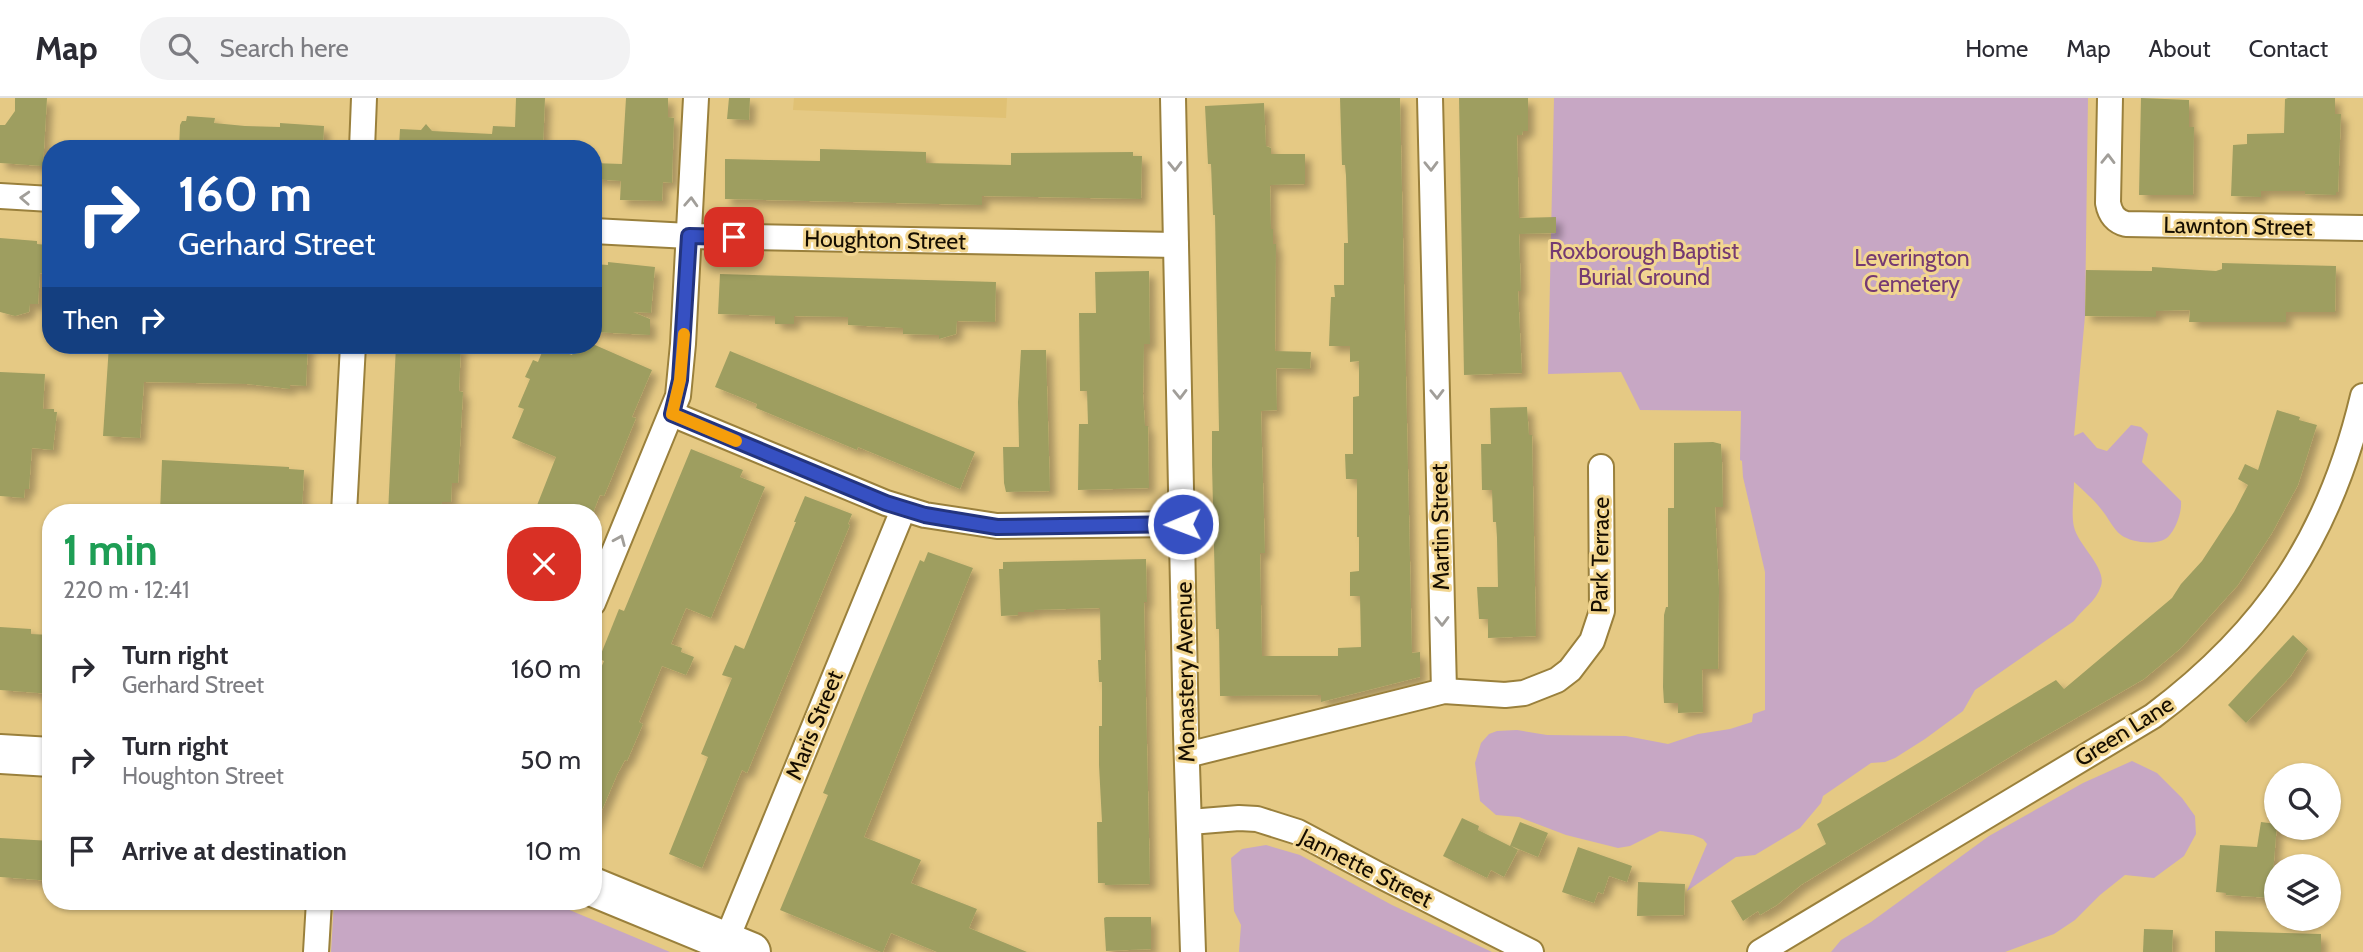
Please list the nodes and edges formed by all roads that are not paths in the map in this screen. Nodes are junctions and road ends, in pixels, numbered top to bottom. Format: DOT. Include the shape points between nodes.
graph roads {
  1 [pos="364,98"];
  2 [pos="696,98"];
  3 [pos="1173,98"];
  4 [pos="1430,98"];
  5 [pos="2110,98"];
  6 [pos="362,140"];
  7 [pos="0,196"];
  8 [pos="42,198"];
  9 [pos="2363,228"];
  10 [pos="602,231"];
  11 [pos="689,236"];
  12 [pos="1177,245"];
  13 [pos="353,354"];
  14 [pos="2363,396"];
  15 [pos="672,414"];
  16 [pos="1601,467"];
  17 [pos="344,504"];
  18 [pos="903,510"];
  19 [pos="1183,524"];
  20 [pos="602,581"];
  21 [pos="1444,691"];
  22 [pos="0,754"];
  23 [pos="1187,755"];
  24 [pos="42,756"];
  25 [pos="1190,822"];
  26 [pos="602,891"];
  27 [pos="318,910"];
  28 [pos="738,947"];
  29 [pos="316,952"];
  30 [pos="1193,952"];
  31 [pos="1531,952"];
  32 [pos="1760,952"];
  1 -- 6 [label="street"];
  11 -- 2 [label="street, one-way"];
  3 -- 12 [label="street, Monastery Avenue, one-way"];
  4 -- 21 [label="street, Martin Street, one-way"];
  9 -- 5 [label="street, Lawnton Street, one-way" via="2126,224 2114,218 2108,203"];
  8 -- 7 [label="street, one-way"];
  10 -- 11 [label="street, Houghton Street"];
  11 -- 12 [label="street, Houghton Street"];
  11 -- 15 [label="street" via="680,380"];
  12 -- 19 [label="street, Monastery Avenue, one-way"];
  13 -- 17 [label="street"];
  14 -- 32 [label="street, Green Lane" via="2341,474 2302,558 2260,616 2211,669 2153,716"];
  15 -- 18 [label="street"];
  20 -- 15 [label="street, one-way"];
  16 -- 21 [label="street, Park Terrace" via="1602,611 1582,656 1557,680 1524,693"];
  18 -- 19 [label="street" via="997,527"];
  18 -- 28 [label="street, Maris Street"];
  19 -- 23 [label="street, Monastery Avenue"];
  21 -- 23 [label="street"];
  22 -- 24 [label="main road"];
  23 -- 25 [label="street, Monastery Avenue"];
  25 -- 30 [label="street, Monastery Avenue"];
  25 -- 31 [label="street, Jannette Street" via="1256,819 1298,832"];
  26 -- 28 [label="main road"];
  27 -- 29 [label="street"];
}
